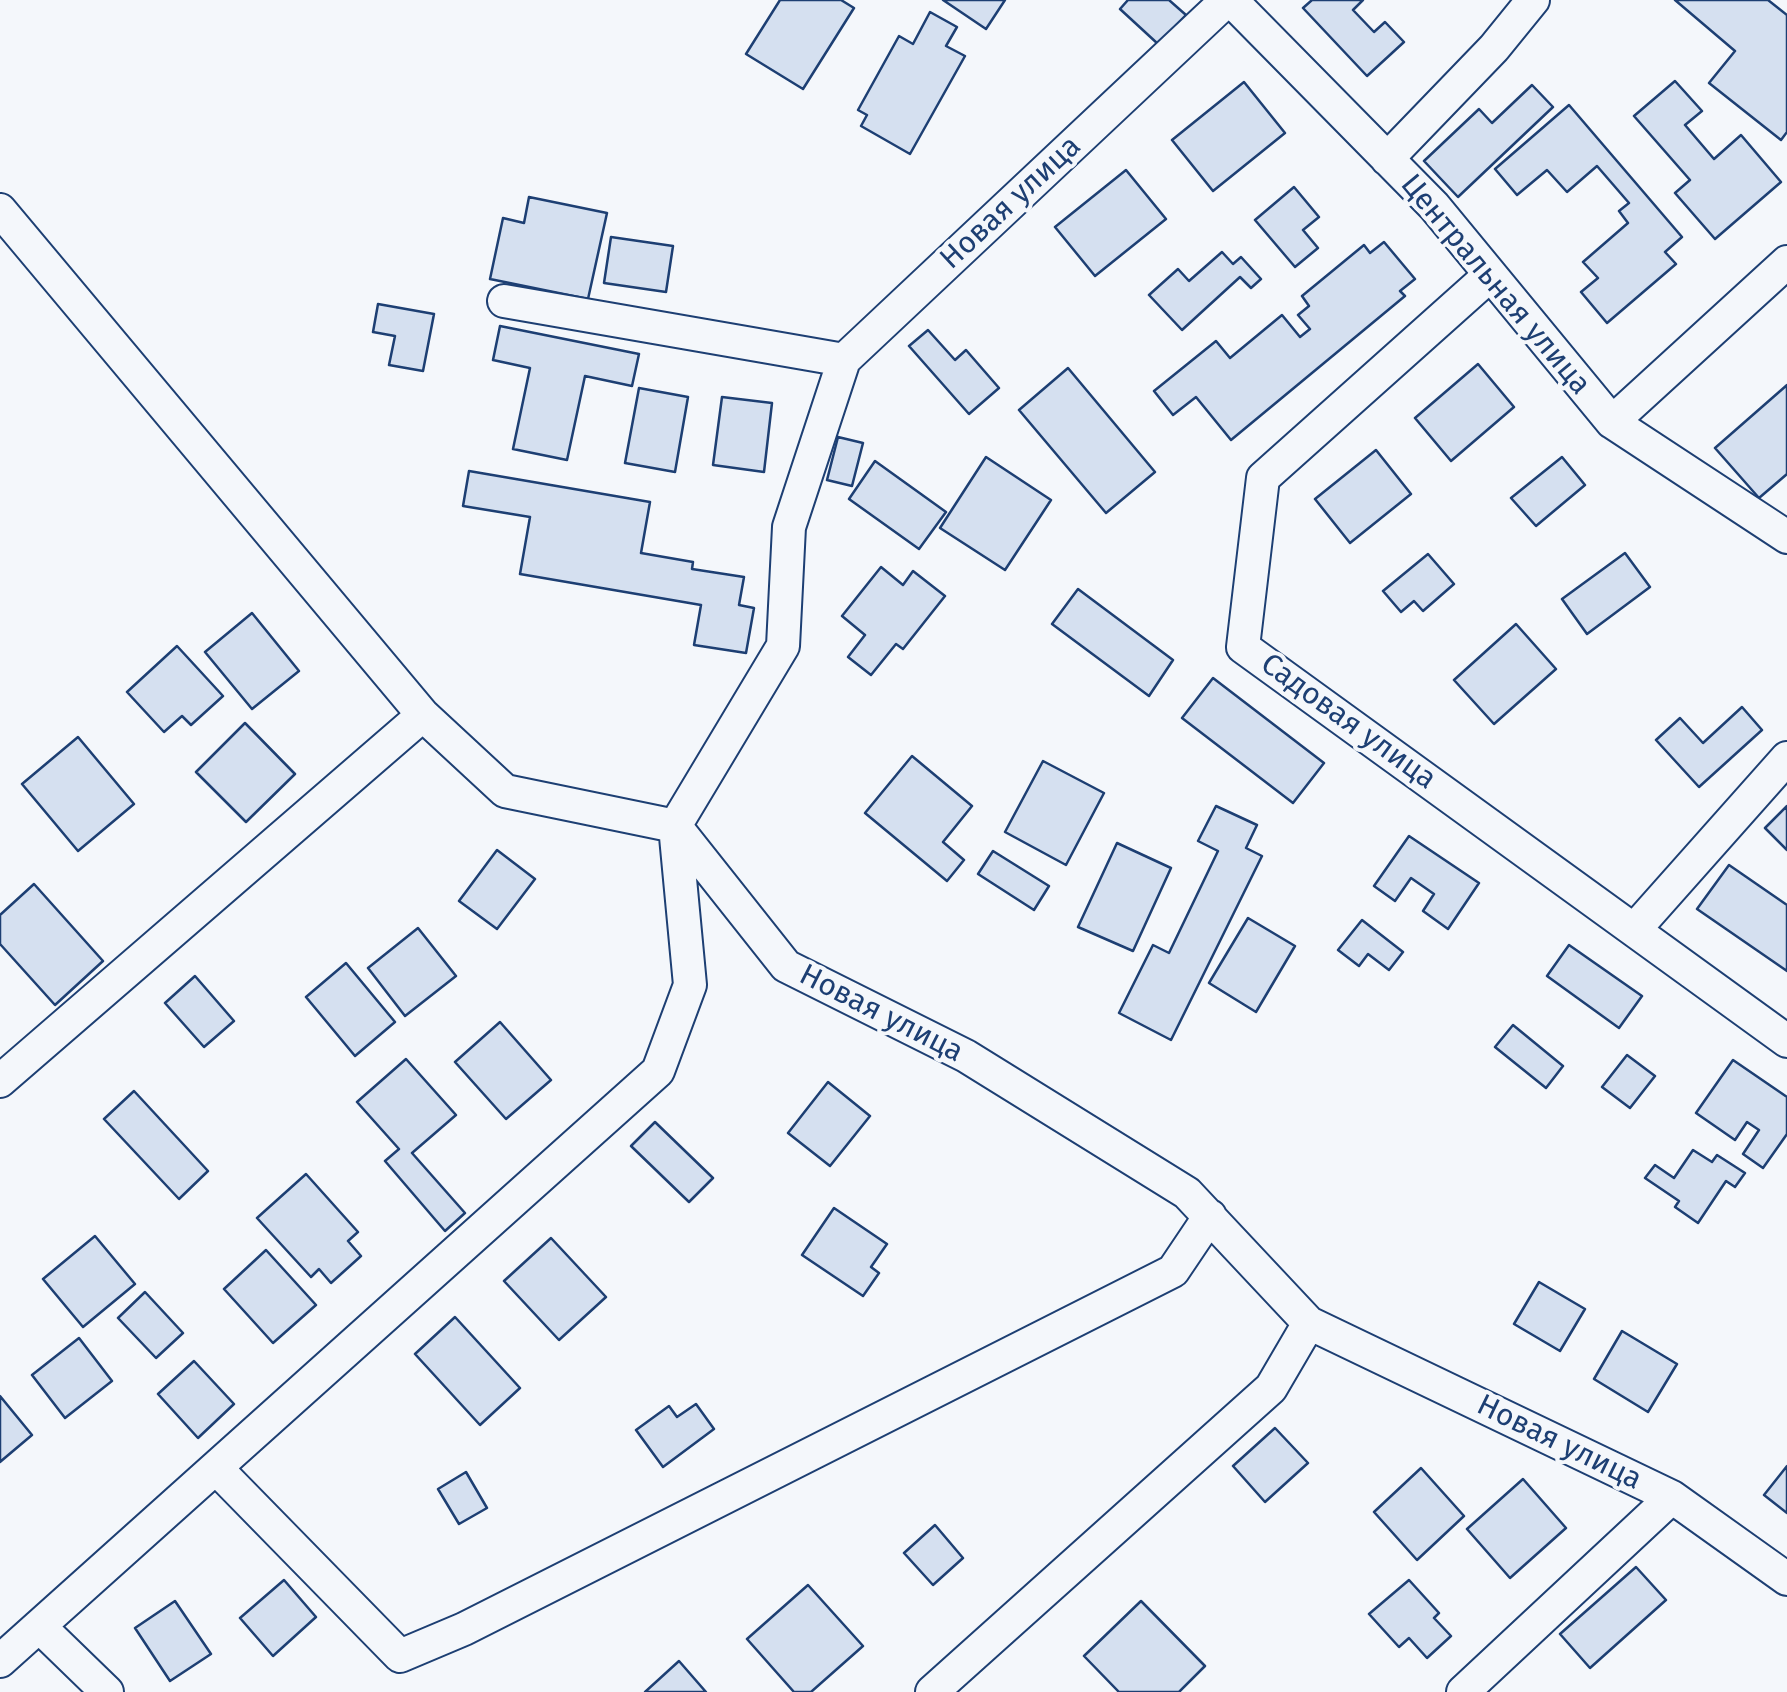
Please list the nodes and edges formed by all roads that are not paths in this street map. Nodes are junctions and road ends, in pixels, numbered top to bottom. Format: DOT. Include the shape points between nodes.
graph roads {
  1 [pos="1229,0"];
  2 [pos="1533,0"];
  3 [pos="1387,159"];
  4 [pos="0,210"];
  5 [pos="1787,262"];
  6 [pos="1490,276"];
  7 [pos="504,301"];
  8 [pos="844,360"];
  9 [pos="1612,422"];
  10 [pos="1787,537"];
  11 [pos="423,715"];
  12 [pos="1787,758"];
  13 [pos="675,826"];
  14 [pos="1634,930"];
  15 [pos="1787,1041"];
  16 [pos="0,1081"];
  17 [pos="1210,1216"];
  18 [pos="1309,1323"];
  19 [pos="216,1468"];
  20 [pos="1672,1497"];
  21 [pos="1787,1578"];
  22 [pos="40,1626"];
  23 [pos="0,1662"];
  24 [pos="108,1692"];
  25 [pos="932,1692"];
  26 [pos="1463,1692"];
  1 -- 3 [label="street, Центральная улица"];
  1 -- 8 [label="street, Новая улица"];
  2 -- 3 [label="street"];
  3 -- 6 [label="street, Центральная улица"];
  4 -- 11 [label="street"];
  5 -- 9 [label="street"];
  6 -- 9 [label="street, Центральная улица"];
  6 -- 14 [label="street, Садовая улица" via="1263,478 1242,647"];
  7 -- 8 [label="street"];
  8 -- 13 [label="street, Новая улица" via="789,527 783,646"];
  9 -- 10 [label="street, Центральная улица"];
  11 -- 13 [label="street" via="505,790"];
  11 -- 16 [label="street"];
  12 -- 14 [label="street"];
  13 -- 17 [label="street, Новая улица" via="786,966 966,1056 1187,1193"];
  13 -- 19 [label="street" via="690,985 658,1071"];
  14 -- 15 [label="street, Садовая улица"];
  17 -- 18 [label="street, Новая улица"];
  17 -- 19 [label="street" via="1172,1271 400,1656"];
  18 -- 20 [label="street, Новая улица"];
  18 -- 25 [label="street" via="1271,1388"];
  19 -- 22 [label="street"];
  20 -- 21 [label="street, Новая улица"];
  20 -- 26 [label="street"];
  22 -- 23 [label="street"];
  22 -- 24 [label="street"];
}
